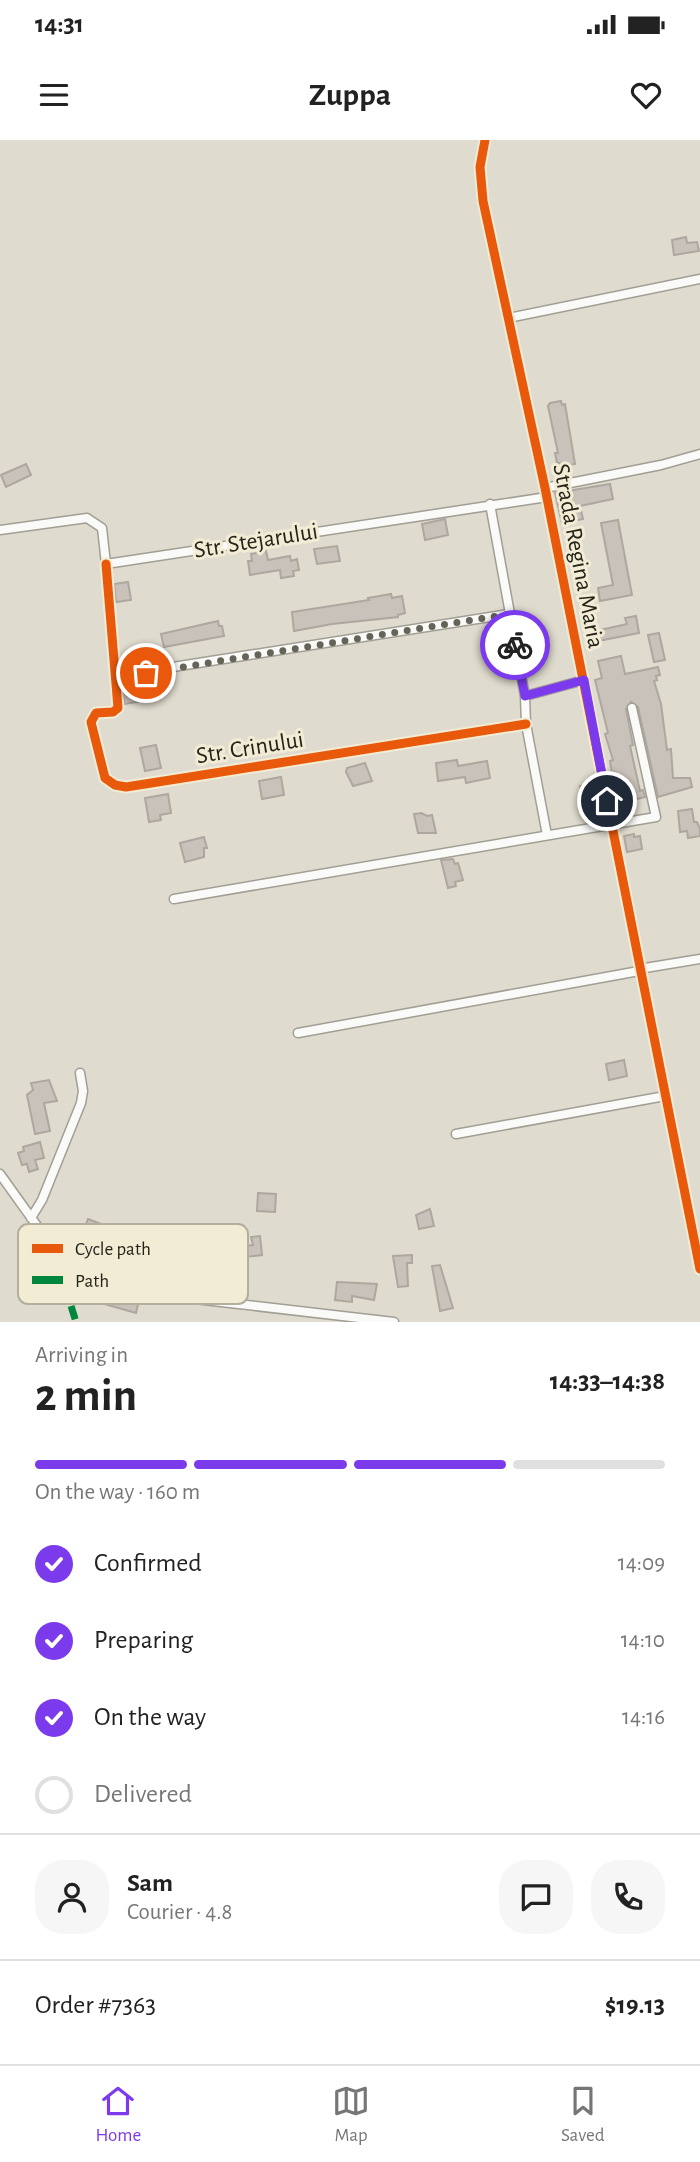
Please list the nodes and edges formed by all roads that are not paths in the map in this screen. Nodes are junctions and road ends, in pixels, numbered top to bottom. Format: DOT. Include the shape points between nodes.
graph roads {
  1 [pos="485,140"];
  2 [pos="700,279"];
  3 [pos="508,318"];
  4 [pos="700,454"];
  5 [pos="546,492"];
  6 [pos="490,504"];
  7 [pos="0,530"];
  8 [pos="106,564"];
  9 [pos="509,614"];
  10 [pos="116,676"];
  11 [pos="584,680"];
  12 [pos="525,696"];
  13 [pos="632,708"];
  14 [pos="526,724"];
  15 [pos="611,825"];
  16 [pos="547,835"];
  17 [pos="174,899"];
  18 [pos="700,959"];
  19 [pos="639,970"];
  20 [pos="298,1033"];
  21 [pos="79,1073"];
  22 [pos="665,1097"];
  23 [pos="456,1134"];
  24 [pos="0,1174"];
  25 [pos="31,1218"];
  26 [pos="35,1224"];
  27 [pos="700,1269"];
  28 [pos="238,1304"];
  29 [pos="384,1321"];
  30 [pos="394,1322"];
  1 -- 3 [label="street, Strada Regina Maria" via="480,183"];
  2 -- 3 [label="street"];
  3 -- 5 [label="street, Strada Regina Maria"];
  4 -- 5 [label="street, Str. Stejarului"];
  5 -- 6 [label="street, Str. Stejarului"];
  5 -- 11 [label="street, Strada Regina Maria"];
  6 -- 8 [label="street, Str. Stejarului"];
  6 -- 9 [label="street"];
  7 -- 8 [label="street" via="87,518 102,528"];
  8 -- 10 [label="street"];
  9 -- 10 [label="street"];
  9 -- 12 [label="street"];
  10 -- 14 [label="street, Str. Crinului" via="118,708 96,713 91,722 104,778 126,787"];
  11 -- 12 [label="street"];
  11 -- 15 [label="street, Strada Regina Maria"];
  12 -- 14 [label="street"];
  13 -- 15 [label="street" via="656,817"];
  14 -- 16 [label="street"];
  15 -- 16 [label="street"];
  15 -- 19 [label="street, Strada Regina Maria"];
  16 -- 17 [label="street"];
  18 -- 19 [label="street"];
  19 -- 20 [label="street"];
  19 -- 22 [label="street, Strada Regina Maria"];
  21 -- 25 [label="street" via="81,1104"];
  22 -- 23 [label="street"];
  22 -- 27 [label="street, Strada Regina Maria"];
  24 -- 25 [label="street"];
  25 -- 26 [label="street"];
  28 -- 29 [label="street"];
  29 -- 30 [label="street"];
}
